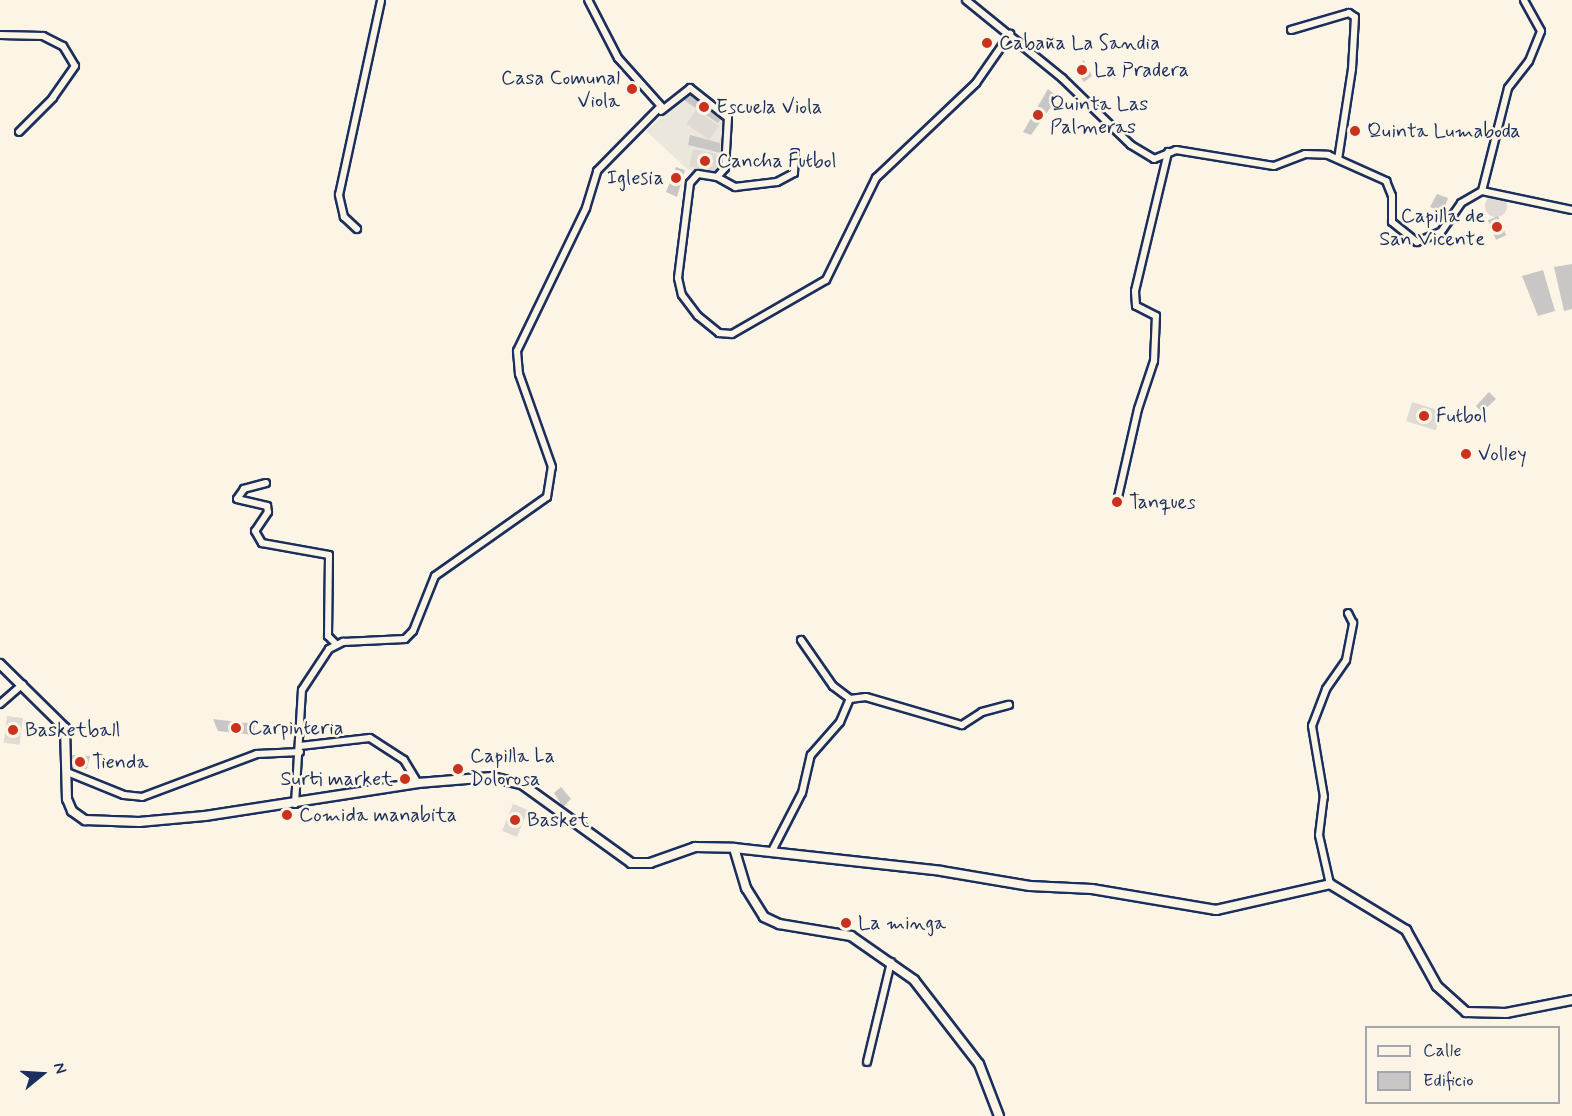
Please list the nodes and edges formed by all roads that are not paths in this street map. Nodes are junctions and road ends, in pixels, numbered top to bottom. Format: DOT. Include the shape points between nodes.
graph roads {
  1 [pos="381,0"];
  2 [pos="588,0"];
  3 [pos="966,0"];
  4 [pos="1524,0"];
  5 [pos="1291,30"];
  6 [pos="1010,34"];
  7 [pos="0,35"];
  8 [pos="661,111"];
  9 [pos="19,132"];
  10 [pos="1168,152"];
  11 [pos="795,153"];
  12 [pos="1338,159"];
  13 [pos="717,177"];
  14 [pos="1482,191"];
  15 [pos="1572,210"];
  16 [pos="357,229"];
  17 [pos="266,483"];
  18 [pos="1118,497"];
  19 [pos="1348,614"];
  20 [pos="801,640"];
  21 [pos="336,644"];
  22 [pos="0,664"];
  23 [pos="23,684"];
  24 [pos="850,699"];
  25 [pos="0,704"];
  26 [pos="1009,705"];
  27 [pos="300,749"];
  28 [pos="66,772"];
  29 [pos="418,783"];
  30 [pos="294,804"];
  31 [pos="734,848"];
  32 [pos="772,850"];
  33 [pos="1330,884"];
  34 [pos="891,962"];
  35 [pos="1572,1000"];
  36 [pos="867,1062"];
  37 [pos="999,1116"];
  1 -- 16 [label="street" via="339,195 344,217"];
  2 -- 8 [label="street" via="618,58 654,96"];
  3 -- 6 [label="street"];
  4 -- 14 [label="street" via="1541,31 1529,61 1508,88"];
  5 -- 12 [label="street" via="1349,13 1354,17 1353,69"];
  6 -- 10 [label="street" via="1131,145 1154,159"];
  6 -- 13 [label="street" via="976,83 876,178 826,280 747,328 724,335 692,310 678,278 690,183 698,174"];
  7 -- 9 [label="street" via="43,36 63,46 75,66 54,98"];
  8 -- 13 [label="street" via="690,88 725,111 730,127 725,168"];
  8 -- 21 [label="street" via="597,171 586,208 517,351 519,374 552,468 547,497 435,576 413,631 405,639"];
  10 -- 12 [label="street" via="1196,152 1274,166 1313,153"];
  10 -- 18 [label="street" via="1134,301 1156,316 1154,361 1137,409"];
  11 -- 13 [label="street" via="794,173 777,182 735,187"];
  12 -- 14 [label="street" via="1386,180 1392,196 1392,222 1417,242 1441,232 1461,203"];
  14 -- 15 [label="street"];
  17 -- 21 [label="street" via="244,489 237,499 267,506 268,512 255,531 262,543 329,555 328,636"];
  19 -- 33 [label="street" via="1353,623 1346,660 1326,688 1312,726 1324,797 1319,835"];
  20 -- 24 [label="street" via="833,686"];
  21 -- 27 [label="street" via="302,690"];
  22 -- 23 [label="street"];
  23 -- 25 [label="street"];
  23 -- 28 [label="street" via="66,728"];
  24 -- 26 [label="street" via="866,697 962,726 982,712"];
  24 -- 32 [label="street" via="840,722 811,755 802,793"];
  27 -- 28 [label="street" via="257,754 142,797 124,795"];
  27 -- 29 [label="street" via="370,738 404,760"];
  27 -- 30 [label="street"];
  28 -- 30 [label="street" via="69,805 85,820 139,822"];
  29 -- 30 [label="street"];
  29 -- 31 [label="street" via="511,779 631,863 650,863 695,847"];
  31 -- 32 [label="street"];
  31 -- 34 [label="street" via="746,888 764,917 779,924 844,934"];
  32 -- 33 [label="street" via="1030,886 1092,889 1216,910"];
  33 -- 35 [label="street" via="1412,936 1437,987 1466,1012 1506,1013"];
  34 -- 36 [label="street"];
  34 -- 37 [label="street" via="914,980 979,1064"];
}
